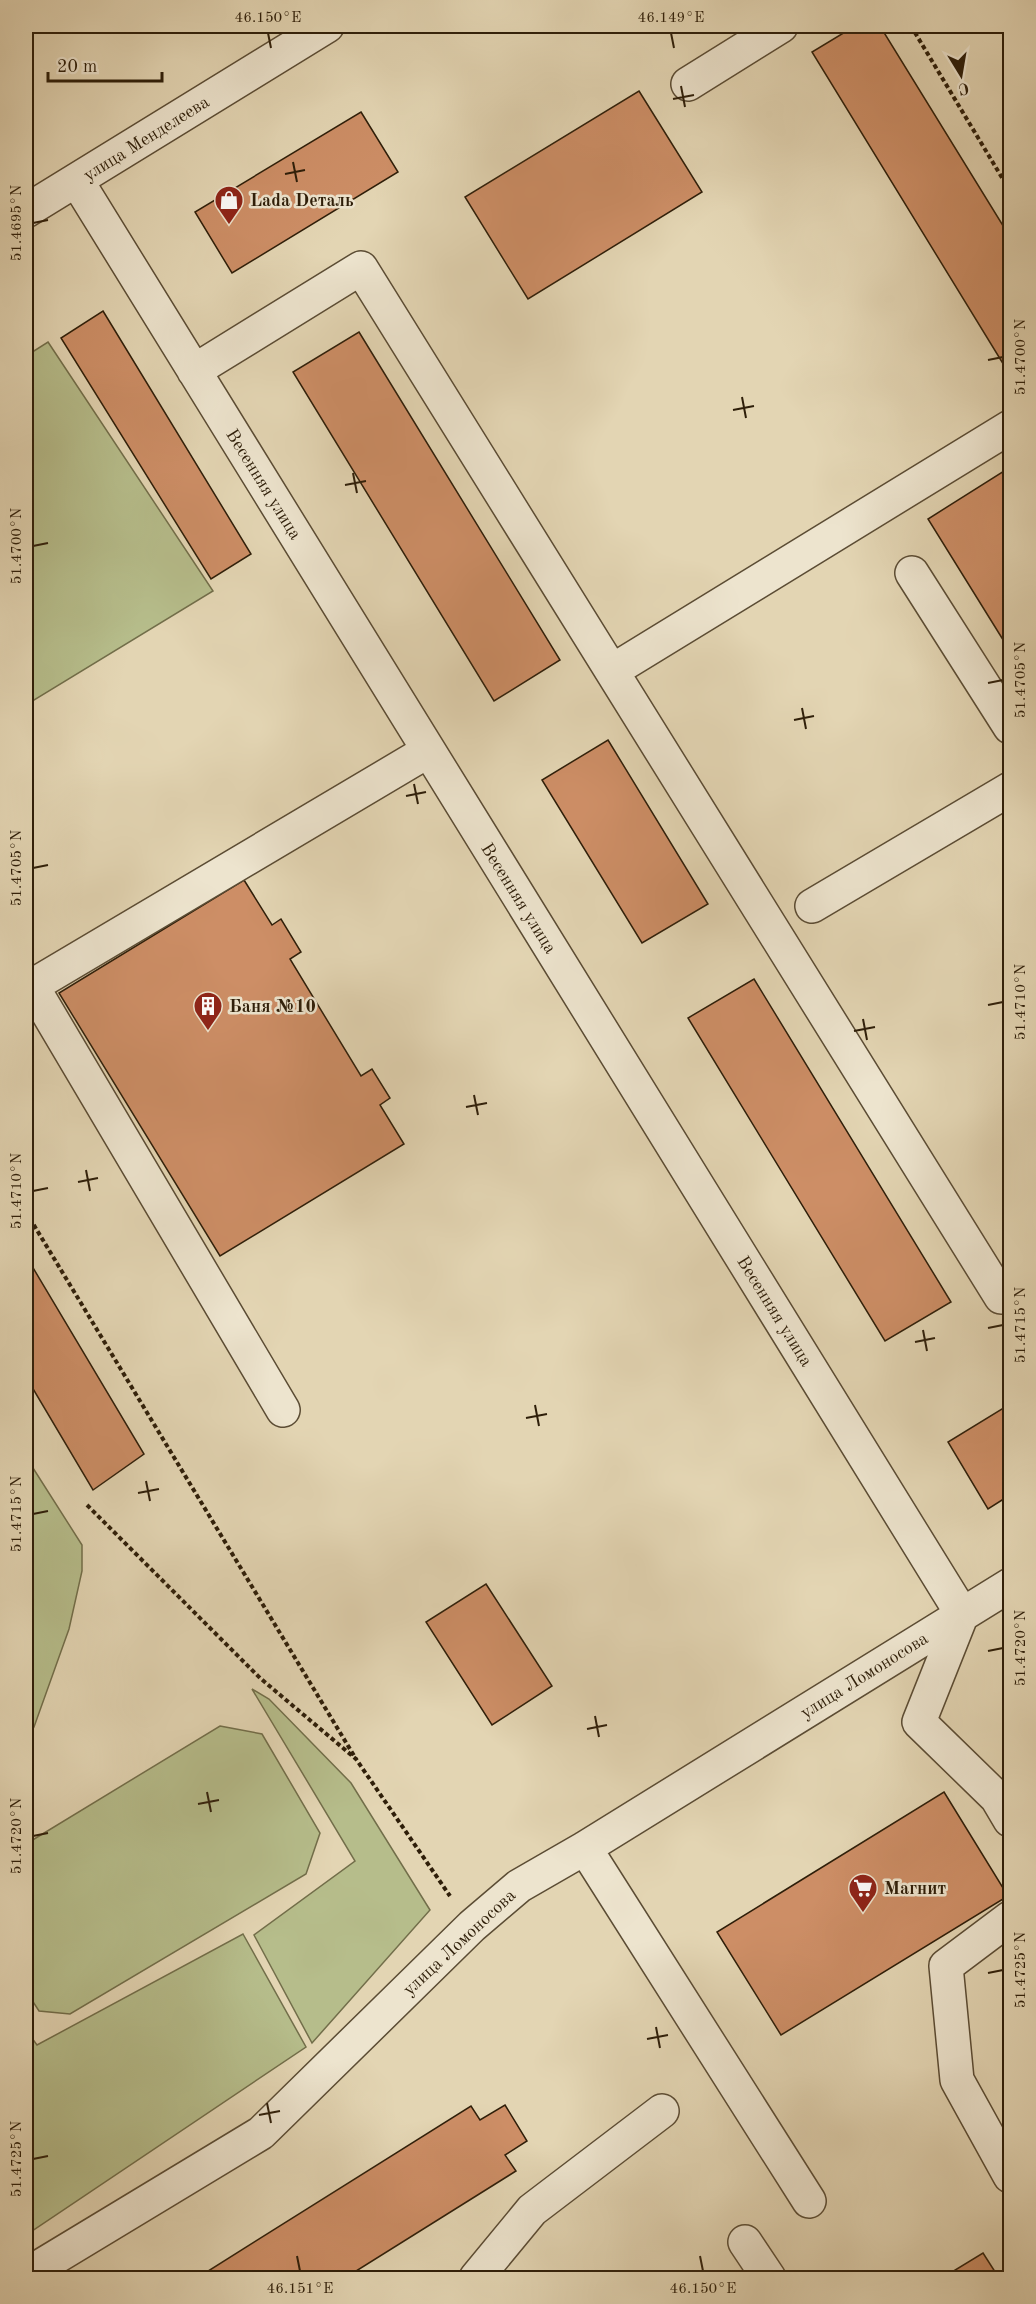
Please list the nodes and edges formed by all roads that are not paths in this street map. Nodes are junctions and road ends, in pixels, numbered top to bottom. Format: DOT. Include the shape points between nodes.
graph roads {
  1 [pos="327,26"];
  2 [pos="781,26"];
  3 [pos="688,84"];
  4 [pos="77,181"];
  5 [pos="26,211"];
  6 [pos="194,371"];
  7 [pos="1011,427"];
  8 [pos="912,573"];
  9 [pos="612,671"];
  10 [pos="1011,727"];
  11 [pos="428,751"];
  12 [pos="1011,789"];
  13 [pos="812,906"];
  14 [pos="1001,1297"];
  15 [pos="283,1410"];
  16 [pos="1011,1585"];
  17 [pos="962,1614"];
  18 [pos="1011,1820"];
  19 [pos="585,1848"];
  20 [pos="1011,1918"];
  21 [pos="662,2111"];
  22 [pos="1011,2176"];
  23 [pos="809,2201"];
  24 [pos="745,2242"];
  25 [pos="26,2275"];
  26 [pos="476,2278"];
  27 [pos="768,2278"];
  1 -- 4 [label="street, улица Менделеева"];
  2 -- 3 [label="street"];
  4 -- 5 [label="street, улица Менделеева"];
  4 -- 6 [label="street, Весенняя улица"];
  6 -- 9 [label="street" via="361,268"];
  6 -- 11 [label="street, Весенняя улица"];
  7 -- 9 [label="street"];
  8 -- 10 [label="street"];
  9 -- 14 [label="street"];
  11 -- 15 [label="street" via="32,986"];
  11 -- 17 [label="street, Весенняя улица"];
  12 -- 13 [label="street"];
  16 -- 17 [label="street, улица Ломоносова"];
  17 -- 18 [label="street" via="918,1722 997,1798"];
  17 -- 19 [label="street, улица Ломоносова"];
  19 -- 23 [label="street"];
  19 -- 25 [label="street, улица Ломоносова" via="519,1886 472,1926 261,2133"];
  20 -- 22 [label="street" via="946,1966 957,2080"];
  21 -- 26 [label="street" via="532,2210"];
  24 -- 27 [label="street"];
}
